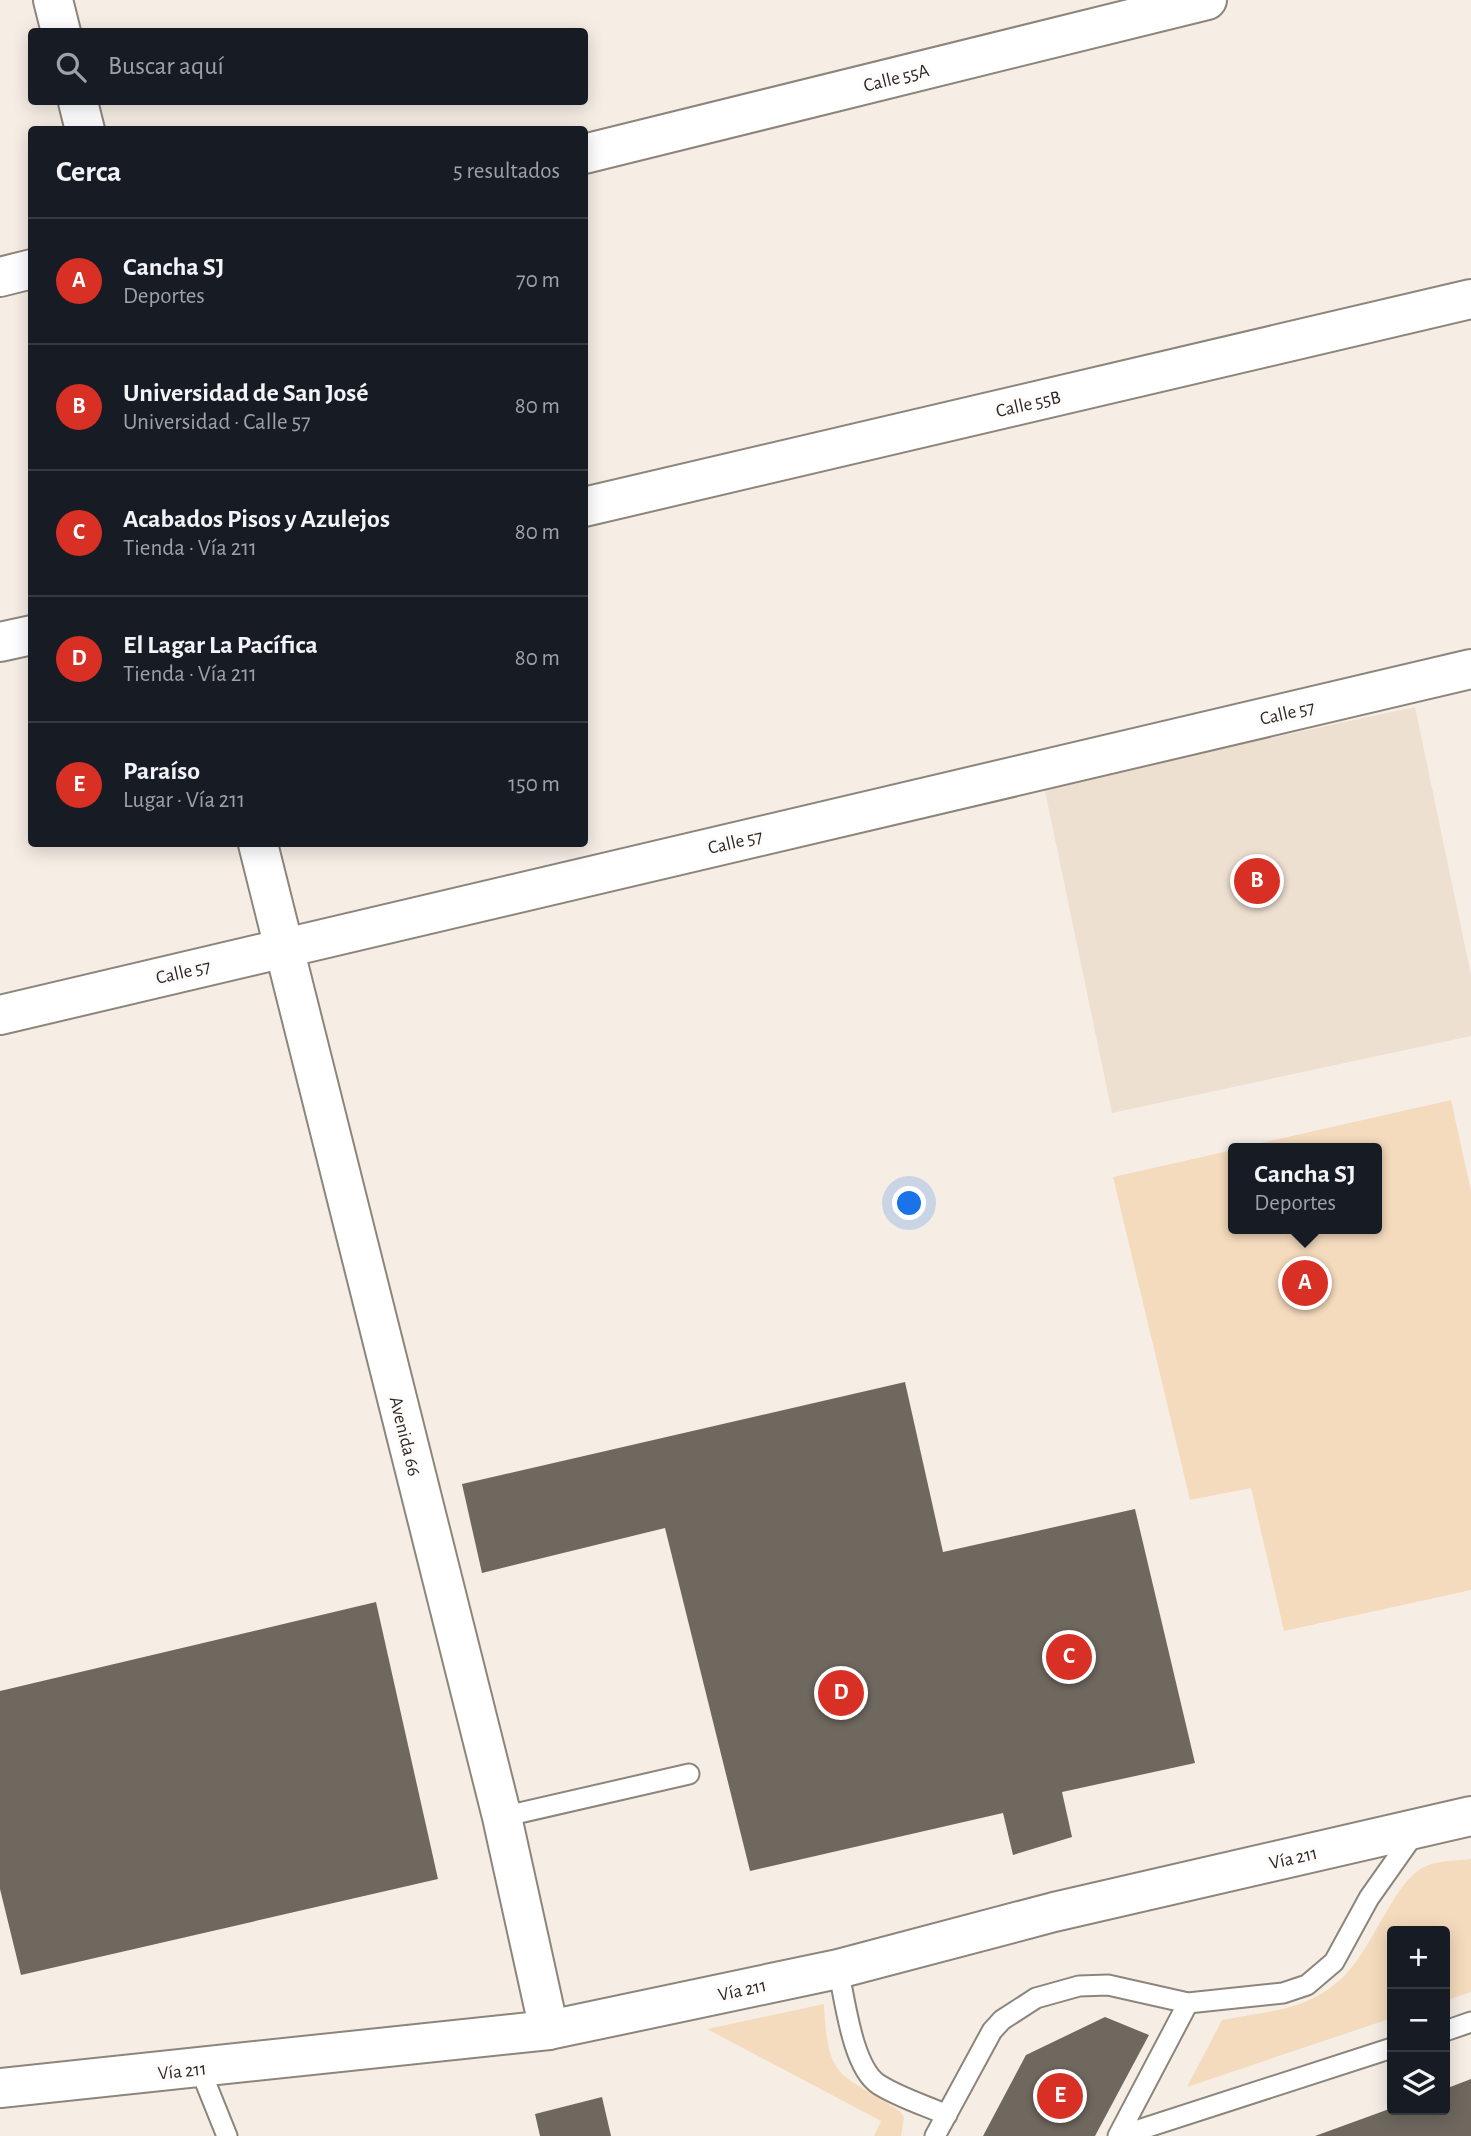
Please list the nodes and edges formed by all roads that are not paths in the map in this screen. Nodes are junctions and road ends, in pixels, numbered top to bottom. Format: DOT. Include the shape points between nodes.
graph roads {
  1 [pos="53,0"];
  2 [pos="1207,0"];
  3 [pos="60,28"];
  4 [pos="79,105"];
  5 [pos="84,126"];
  6 [pos="588,154"];
  7 [pos="28,270"];
  8 [pos="0,277"];
  9 [pos="1471,299"];
  10 [pos="588,506"];
  11 [pos="28,636"];
  12 [pos="0,642"];
  13 [pos="1471,669"];
  14 [pos="259,847"];
  15 [pos="283,947"];
  16 [pos="0,1015"];
  17 [pos="689,1774"];
  18 [pos="1471,1816"];
  19 [pos="502,1817"];
  20 [pos="1419,1828"];
  21 [pos="838,1969"];
  22 [pos="1188,2003"];
  23 [pos="1471,2022"];
  24 [pos="1450,2029"];
  25 [pos="550,2030"];
  26 [pos="1387,2050"];
  27 [pos="200,2069"];
  28 [pos="0,2088"];
  29 [pos="947,2115"];
  30 [pos="227,2136"];
  31 [pos="935,2136"];
  32 [pos="1119,2136"];
  1 -- 3 [label="street"];
  2 -- 6 [label="street, Calle 55A"];
  4 -- 5 [label="street"];
  7 -- 8 [label="street"];
  9 -- 10 [label="street, Calle 55B"];
  11 -- 12 [label="street"];
  13 -- 15 [label="street, Calle 57"];
  14 -- 15 [label="street, Avenida 66"];
  15 -- 16 [label="street, Calle 57"];
  15 -- 19 [label="street, Avenida 66"];
  17 -- 19 [label="lane"];
  18 -- 20 [label="street, Vía 211"];
  19 -- 25 [label="street, Avenida 66"];
  20 -- 21 [label="street, Vía 211" via="1054,1912"];
  20 -- 22 [label="lane" via="1322,1974 1283,1993"];
  21 -- 25 [label="street, Vía 211"];
  21 -- 29 [label="lane" via="866,2071 884,2087"];
  22 -- 29 [label="lane" via="1108,1985 1079,1986 1036,1998 992,2031"];
  22 -- 32 [label="lane"];
  23 -- 24 [label="lane"];
  25 -- 27 [label="street, Vía 211"];
  26 -- 32 [label="lane"];
  27 -- 28 [label="street, Vía 211"];
  27 -- 30 [label="lane"];
  29 -- 31 [label="lane"];
}
